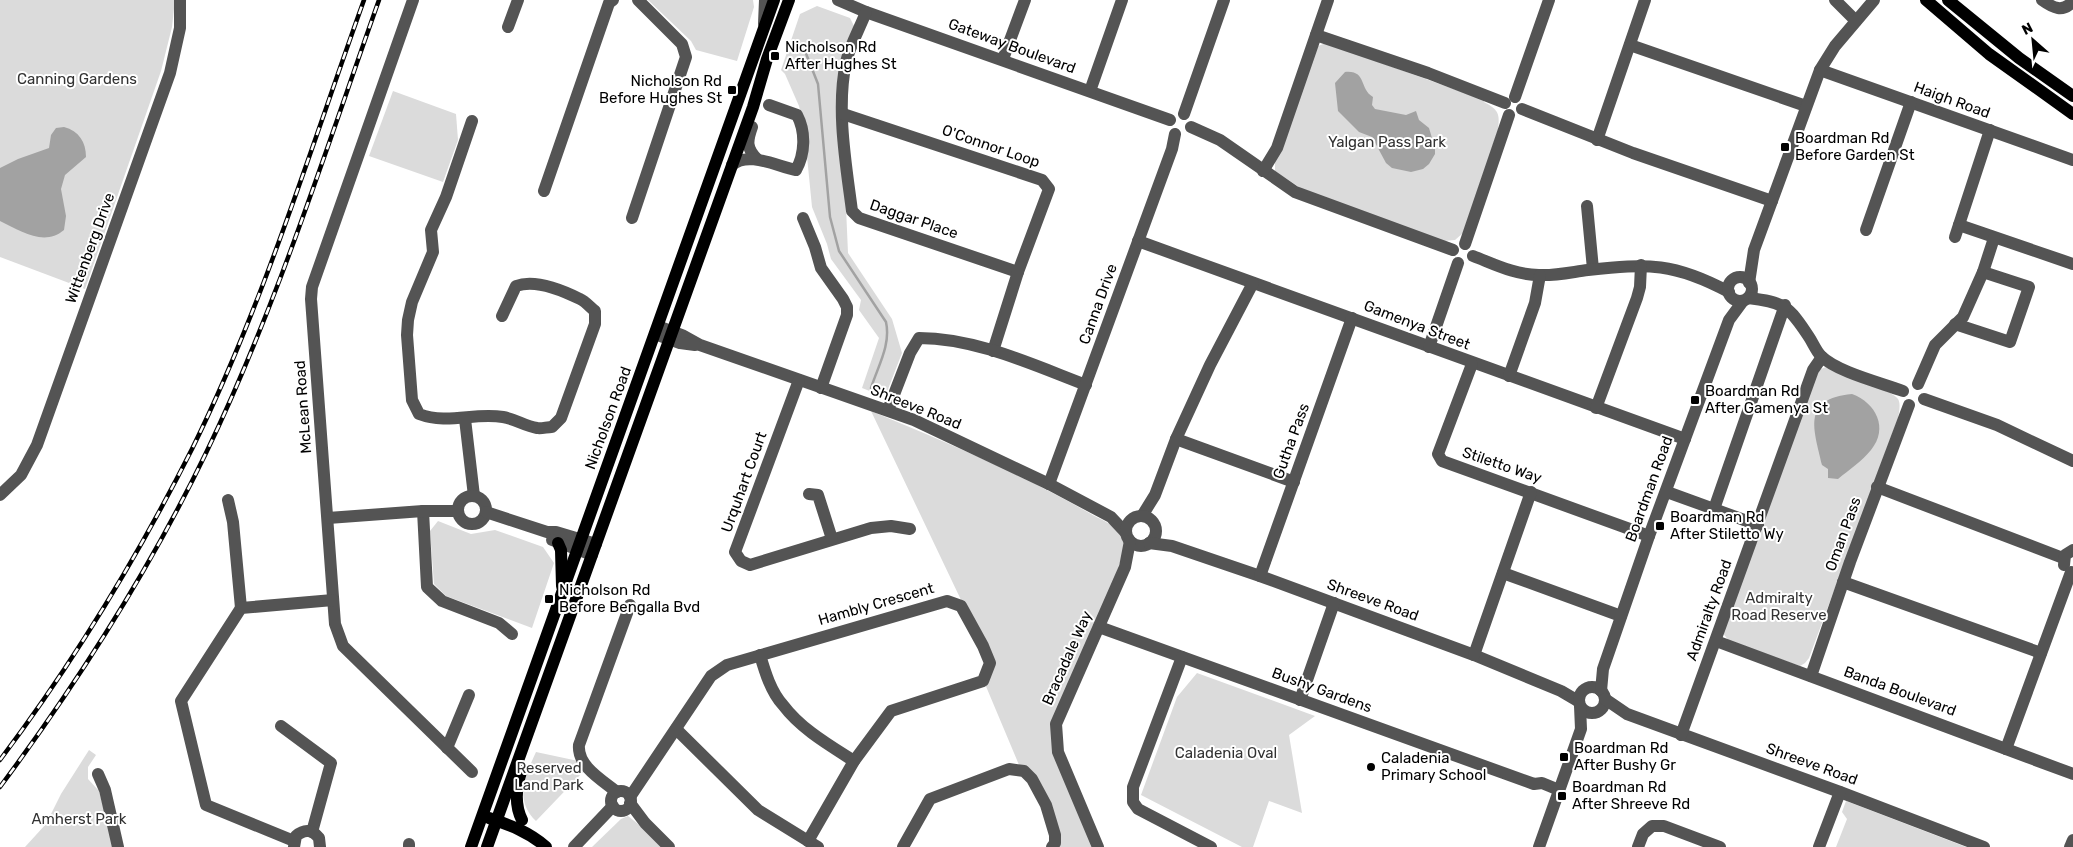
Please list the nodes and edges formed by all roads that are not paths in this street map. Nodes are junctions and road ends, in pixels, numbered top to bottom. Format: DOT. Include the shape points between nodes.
graph roads {
  1 [pos="180,0"];
  2 [pos="413,0"];
  3 [pos="518,0"];
  4 [pos="612,0"];
  5 [pos="638,0"];
  6 [pos="765,0"];
  7 [pos="774,0"];
  8 [pos="789,0"];
  9 [pos="1024,0"];
  10 [pos="1122,0"];
  11 [pos="1224,0"];
  12 [pos="1328,0"];
  13 [pos="1549,0"];
  14 [pos="1645,0"];
  15 [pos="1835,0"];
  16 [pos="1874,0"];
  17 [pos="1926,0"];
  18 [pos="1948,0"];
  19 [pos="2042,0"];
  20 [pos="837,1"];
  21 [pos="2073,1"];
  22 [pos="866,12"];
  23 [pos="1856,21"];
  24 [pos="764,24"];
  25 [pos="508,27"];
  26 [pos="1316,35"];
  27 [pos="1630,45"];
  28 [pos="1003,59"];
  29 [pos="1820,70"];
  30 [pos="762,80"];
  31 [pos="1090,91"];
  32 [pos="2073,96"];
  33 [pos="1911,102"];
  34 [pos="769,105"];
  35 [pos="1510,105"];
  36 [pos="1806,106"];
  37 [pos="753,107"];
  38 [pos="842,114"];
  39 [pos="1184,114"];
  40 [pos="2073,114"];
  41 [pos="1170,120"];
  42 [pos="472,121"];
  43 [pos="730,121"];
  44 [pos="1191,127"];
  45 [pos="1990,130"];
  46 [pos="1175,134"];
  47 [pos="1597,140"];
  48 [pos="757,159"];
  49 [pos="2073,160"];
  50 [pos="732,165"];
  51 [pos="1263,171"];
  52 [pos="544,191"];
  53 [pos="1772,201"];
  54 [pos="1586,206"];
  55 [pos="632,218"];
  56 [pos="803,218"];
  57 [pos="1866,230"];
  58 [pos="1994,238"];
  59 [pos="1138,241"];
  60 [pos="1465,244"];
  61 [pos="1453,250"];
  62 [pos="1754,250"];
  63 [pos="1473,256"];
  64 [pos="1458,263"];
  65 [pos="2073,264"];
  66 [pos="1641,265"];
  67 [pos="1593,269"];
  68 [pos="1018,272"];
  69 [pos="1983,272"];
  70 [pos="1540,275"];
  71 [pos="1253,283"];
  72 [pos="1731,287"];
  73 [pos="1748,292"];
  74 [pos="1785,305"];
  75 [pos="502,316"];
  76 [pos="1352,318"];
  77 [pos="1729,320"];
  78 [pos="1955,324"];
  79 [pos="656,330"];
  80 [pos="670,335"];
  81 [pos="1429,347"];
  82 [pos="993,351"];
  83 [pos="1822,357"];
  84 [pos="1472,364"];
  85 [pos="1509,376"];
  86 [pos="799,380"];
  87 [pos="1918,384"];
  88 [pos="1086,385"];
  89 [pos="821,388"];
  90 [pos="1903,391"];
  91 [pos="1924,399"];
  92 [pos="1909,405"];
  93 [pos="1596,408"];
  94 [pos="888,410"];
  95 [pos="464,419"];
  96 [pos="1176,439"];
  97 [pos="1685,439"];
  98 [pos="2073,461"];
  99 [pos="1294,482"];
  100 [pos="1049,484"];
  101 [pos="1877,487"];
  102 [pos="1530,492"];
  103 [pos="1667,492"];
  104 [pos="809,494"];
  105 [pos="0,495"];
  106 [pos="474,496"];
  107 [pos="228,500"];
  108 [pos="1714,509"];
  109 [pos="423,511"];
  110 [pos="457,512"];
  111 [pos="486,512"];
  112 [pos="1111,517"];
  113 [pos="328,518"];
  114 [pos="1146,522"];
  115 [pos="1758,525"];
  116 [pos="910,529"];
  117 [pos="547,532"];
  118 [pos="1649,536"];
  119 [pos="832,539"];
  120 [pos="1136,541"];
  121 [pos="558,543"];
  122 [pos="580,545"];
  123 [pos="1172,546"];
  124 [pos="594,549"];
  125 [pos="2068,554"];
  126 [pos="2072,572"];
  127 [pos="1503,573"];
  128 [pos="1260,576"];
  129 [pos="1843,582"];
  130 [pos="562,594"];
  131 [pos="333,600"];
  132 [pos="1334,603"];
  133 [pos="630,605"];
  134 [pos="240,608"];
  135 [pos="1620,616"];
  136 [pos="1099,627"];
  137 [pos="512,634"];
  138 [pos="1716,641"];
  139 [pos="2041,653"];
  140 [pos="760,655"];
  141 [pos="1474,655"];
  142 [pos="1182,657"];
  143 [pos="1811,676"];
  144 [pos="469,695"];
  145 [pos="1300,700"];
  146 [pos="1591,700"];
  147 [pos="535,714"];
  148 [pos="281,726"];
  149 [pos="676,729"];
  150 [pos="1681,735"];
  151 [pos="447,748"];
  152 [pos="2006,749"];
  153 [pos="854,761"];
  154 [pos="472,772"];
  155 [pos="98,774"];
  156 [pos="2073,774"];
  157 [pos="1840,792"];
  158 [pos="1558,793"];
  159 [pos="621,801"];
  160 [pos="484,811"];
  161 [pos="498,815"];
  162 [pos="522,820"];
  163 [pos="312,832"];
  164 [pos="2073,840"];
  165 [pos="541,843"];
  166 [pos="294,844"];
  167 [pos="813,844"];
  168 [pos="118,847"];
  169 [pos="320,847"];
  170 [pos="471,847"];
  171 [pos="487,847"];
  172 [pos="574,847"];
  173 [pos="583,847"];
  174 [pos="669,847"];
  175 [pos="903,847"];
  176 [pos="1052,847"];
  177 [pos="1098,847"];
  178 [pos="1211,847"];
  179 [pos="1539,847"];
  180 [pos="1638,847"];
  181 [pos="1720,847"];
  182 [pos="1819,847"];
  183 [pos="1984,847"];
  184 [pos="2070,847"];
  1 -- 105 [label="street, Wittenberg Drive" via="180,28 170,73 38,444 21,475"];
  2 -- 113 [label="street, McLean Road" via="312,287"];
  3 -- 25 [label="street"];
  4 -- 52 [label="street"];
  5 -- 55 [label="street" via="682,44 686,57"];
  6 -- 24 [label="street"];
  7 -- 24 [label="main road, Nicholson Road"];
  8 -- 30 [label="main road, Nicholson Road"];
  9 -- 28 [label="street"];
  10 -- 31 [label="street"];
  11 -- 39 [label="street"];
  12 -- 26 [label="street"];
  13 -- 35 [label="street"];
  14 -- 27 [label="street"];
  15 -- 23 [label="street"];
  16 -- 23 [label="street, Boardman Road"];
  17 -- 40 [label="main road" via="1989,54"];
  18 -- 32 [label="main road" via="2019,58"];
  19 -- 21 [label="street" via="2057,8 2065,8"];
  20 -- 22 [label="street, Gateway Boulevard"];
  22 -- 28 [label="street, Gateway Boulevard"];
  22 -- 38 [label="street, Daggar Place" via="846,62"];
  23 -- 29 [label="street, Boardman Road"];
  24 -- 43 [label="main road, Nicholson Road"];
  26 -- 35 [label="street"];
  26 -- 51 [label="street" via="1276,148"];
  27 -- 36 [label="street"];
  27 -- 47 [label="street"];
  28 -- 31 [label="street, Gateway Boulevard"];
  29 -- 33 [label="street, Haigh Road"];
  29 -- 36 [label="street, Boardman Road"];
  30 -- 37 [label="main road, Nicholson Road"];
  30 -- 43 [label="main road" via="748,102 740,124 734,126"];
  31 -- 41 [label="street, Gateway Boulevard"];
  33 -- 45 [label="street, Haigh Road"];
  33 -- 57 [label="street"];
  34 -- 48 [label="street" via="797,115 804,151 796,170"];
  35 -- 47 [label="street" via="1522,101 1522,110"];
  35 -- 60 [label="street"];
  36 -- 53 [label="street, Boardman Road"];
  37 -- 48 [label="street" via="755,119 747,143"];
  37 -- 50 [label="main road, Nicholson Road"];
  38 -- 68 [label="street, Daggar Place" via="852,211 859,218"];
  38 -- 68 [label="street, O'Connor Loop" via="1042,180 1049,189"];
  39 -- 41 [label="street" via="1174,115"];
  39 -- 44 [label="street" via="1189,118"];
  41 -- 46 [label="street"];
  42 -- 95 [label="street" via="446,197 430,230 433,252 412,302 407,335 412,400 419,414 432,419"];
  43 -- 79 [label="main road, Nicholson Road"];
  44 -- 46 [label="street" via="1185,134"];
  44 -- 51 [label="street" via="1220,140"];
  45 -- 49 [label="street, Haigh Road"];
  45 -- 58 [label="street" via="1957,231"];
  46 -- 59 [label="street, Canna Drive"];
  47 -- 53 [label="street"];
  48 -- 50 [label="street" via="744,159"];
  50 -- 80 [label="main road, Nicholson Road"];
  51 -- 61 [label="street" via="1295,192"];
  53 -- 62 [label="street, Boardman Road"];
  54 -- 67 [label="street"];
  56 -- 89 [label="street" via="821,268 843,299 847,315"];
  58 -- 65 [label="street"];
  58 -- 69 [label="street"];
  59 -- 71 [label="street, Gamenya Street"];
  59 -- 88 [label="street, Canna Drive"];
  60 -- 61 [label="street" via="1459,244"];
  60 -- 63 [label="street"];
  61 -- 64 [label="street"];
  62 -- 72 [label="street, Boardman Road"];
  62 -- 73 [label="street, Boardman Road"];
  63 -- 64 [label="street" via="1469,262"];
  63 -- 70 [label="street" via="1509,270"];
  64 -- 81 [label="street"];
  66 -- 67 [label="street"];
  66 -- 72 [label="street" via="1668,268"];
  66 -- 93 [label="street" via="1638,293"];
  67 -- 70 [label="street"];
  68 -- 82 [label="street, O'Connor Loop"];
  69 -- 78 [label="street" via="1963,317"];
  69 -- 78 [label="street" via="2029,287 2010,342"];
  70 -- 85 [label="street" via="1535,303"];
  71 -- 76 [label="street, Gamenya Street"];
  71 -- 96 [label="street"];
  72 -- 73 [label="street" via="1735,300"];
  72 -- 73 [label="street" via="1742,278"];
  72 -- 77 [label="street, Boardman Road"];
  73 -- 74 [label="street"];
  73 -- 77 [label="street, Boardman Road"];
  74 -- 83 [label="street"];
  74 -- 108 [label="street"];
  75 -- 95 [label="street" via="516,286 536,283 581,299 595,311 595,324 561,418 552,427 537,428 506,417"];
  76 -- 81 [label="street, Gamenya Street"];
  76 -- 99 [label="street, Gutha Pass"];
  77 -- 97 [label="street, Boardman Road"];
  78 -- 87 [label="street" via="1935,346"];
  79 -- 80 [label="street, Shreeve Road"];
  79 -- 122 [label="main road, Nicholson Road"];
  80 -- 86 [label="street, Shreeve Road" via="682,334 700,345"];
  80 -- 124 [label="main road, Nicholson Road"];
  81 -- 84 [label="street, Gamenya Street"];
  82 -- 88 [label="street"];
  82 -- 94 [label="street" via="934,338 919,338"];
  83 -- 90 [label="street" via="1845,370"];
  83 -- 115 [label="street, Admiralty Road" via="1813,370"];
  84 -- 85 [label="street, Gamenya Street"];
  84 -- 102 [label="street, Stiletto Way" via="1438,454 1442,461"];
  85 -- 93 [label="street, Gamenya Street"];
  86 -- 89 [label="street, Shreeve Road"];
  86 -- 119 [label="street, Urquhart Court" via="735,552 741,561 750,565"];
  87 -- 90 [label="street" via="1906,386"];
  87 -- 91 [label="street" via="1924,389"];
  88 -- 100 [label="street, Canna Drive"];
  89 -- 94 [label="street, Shreeve Road"];
  90 -- 92 [label="street" via="1904,401"];
  91 -- 92 [label="street" via="1921,404"];
  91 -- 98 [label="street" via="1997,425"];
  92 -- 101 [label="street, Oman Pass"];
  93 -- 97 [label="street, Gamenya Street"];
  94 -- 100 [label="street, Shreeve Road"];
  95 -- 106 [label="street"];
  96 -- 99 [label="street"];
  96 -- 114 [label="street"];
  97 -- 103 [label="street, Boardman Road"];
  99 -- 128 [label="street, Gutha Pass"];
  100 -- 112 [label="street, Shreeve Road"];
  101 -- 125 [label="street"];
  101 -- 129 [label="street, Oman Pass"];
  102 -- 118 [label="street, Stiletto Way"];
  102 -- 127 [label="street"];
  103 -- 108 [label="street"];
  103 -- 118 [label="street, Boardman Road"];
  104 -- 119 [label="street" via="818,495"];
  106 -- 110 [label="street" via="462,500"];
  106 -- 111 [label="street" via="485,503"];
  107 -- 134 [label="street" via="233,522"];
  108 -- 115 [label="street"];
  109 -- 110 [label="street"];
  109 -- 113 [label="street"];
  109 -- 137 [label="street" via="427,587 442,600 499,623"];
  110 -- 111 [label="street" via="465,523 474,524 482,520"];
  111 -- 117 [label="street"];
  112 -- 114 [label="street, Shreeve Road"];
  112 -- 120 [label="street, Shreeve Road"];
  113 -- 131 [label="street, McLean Road"];
  114 -- 120 [label="street" via="1129,523"];
  114 -- 120 [label="street" via="1155,537"];
  114 -- 123 [label="street, Shreeve Road"];
  115 -- 138 [label="street, Admiralty Road"];
  116 -- 119 [label="street, Urquhart Court" via="892,526 871,528"];
  117 -- 121 [label="street" via="551,540"];
  117 -- 122 [label="street" via="556,532"];
  118 -- 135 [label="street, Boardman Road"];
  120 -- 123 [label="street, Shreeve Road"];
  120 -- 136 [label="street, Bracadale Way"];
  121 -- 122 [label="street"];
  121 -- 130 [label="main road"];
  122 -- 124 [label="street"];
  122 -- 130 [label="main road, Nicholson Road"];
  123 -- 128 [label="street, Shreeve Road"];
  124 -- 147 [label="main road, Nicholson Road"];
  125 -- 126 [label="street" via="2064,567"];
  126 -- 139 [label="street"];
  127 -- 135 [label="street"];
  127 -- 141 [label="street"];
  128 -- 132 [label="street, Shreeve Road"];
  129 -- 139 [label="street"];
  129 -- 143 [label="street, Oman Pass"];
  130 -- 160 [label="main road, Nicholson Road"];
  131 -- 134 [label="street"];
  131 -- 151 [label="street, McLean Road" via="335,624 343,646"];
  132 -- 141 [label="street, Shreeve Road"];
  132 -- 145 [label="street"];
  133 -- 159 [label="street" via="578,753"];
  134 -- 166 [label="street" via="181,701 206,805"];
  135 -- 146 [label="street, Boardman Road"];
  136 -- 142 [label="street, Bushy Gardens"];
  136 -- 177 [label="street, Bracadale Way" via="1056,724 1058,752"];
  138 -- 143 [label="street, Banda Boulevard"];
  138 -- 150 [label="street, Admiralty Road"];
  139 -- 152 [label="street"];
  140 -- 149 [label="street, Hambly Crescent" via="727,665 711,676"];
  140 -- 153 [label="street" via="782,705 818,738"];
  140 -- 153 [label="street, Hambly Crescent" via="947,601 961,606 990,663 983,681 891,710"];
  141 -- 146 [label="street, Shreeve Road"];
  142 -- 145 [label="street, Bushy Gardens"];
  142 -- 178 [label="street" via="1133,787 1133,802 1138,809"];
  143 -- 152 [label="street, Banda Boulevard"];
  144 -- 151 [label="street"];
  145 -- 158 [label="street, Bushy Gardens" via="1534,784 1542,783"];
  146 -- 150 [label="street, Shreeve Road"];
  146 -- 158 [label="street"];
  147 -- 161 [label="main road, Nicholson Road"];
  147 -- 162 [label="main road" via="534,731 516,793"];
  148 -- 163 [label="street" via="331,762"];
  149 -- 159 [label="street, Hambly Crescent"];
  149 -- 167 [label="street" via="758,810"];
  150 -- 157 [label="street, Shreeve Road"];
  151 -- 154 [label="street, McLean Road"];
  152 -- 156 [label="street, Banda Boulevard"];
  153 -- 167 [label="street, Hambly Crescent"];
  155 -- 168 [label="street" via="105,790"];
  157 -- 182 [label="street"];
  157 -- 183 [label="street, Shreeve Road"];
  158 -- 179 [label="street"];
  159 -- 172 [label="street"];
  159 -- 173 [label="street"];
  159 -- 174 [label="street"];
  160 -- 161 [label="main road"];
  160 -- 170 [label="main road, Nicholson Road"];
  161 -- 162 [label="main road"];
  161 -- 165 [label="main road"];
  161 -- 171 [label="main road, Nicholson Road"];
  162 -- 165 [label="main road"];
  163 -- 166 [label="street" via="300,833"];
  163 -- 169 [label="street" via="319,838"];
  164 -- 184 [label="street"];
  175 -- 176 [label="street" via="930,799 1009,769 1024,771 1032,779 1046,805 1055,835"];
  180 -- 181 [label="street" via="1643,834 1652,826 1664,826"];
}
